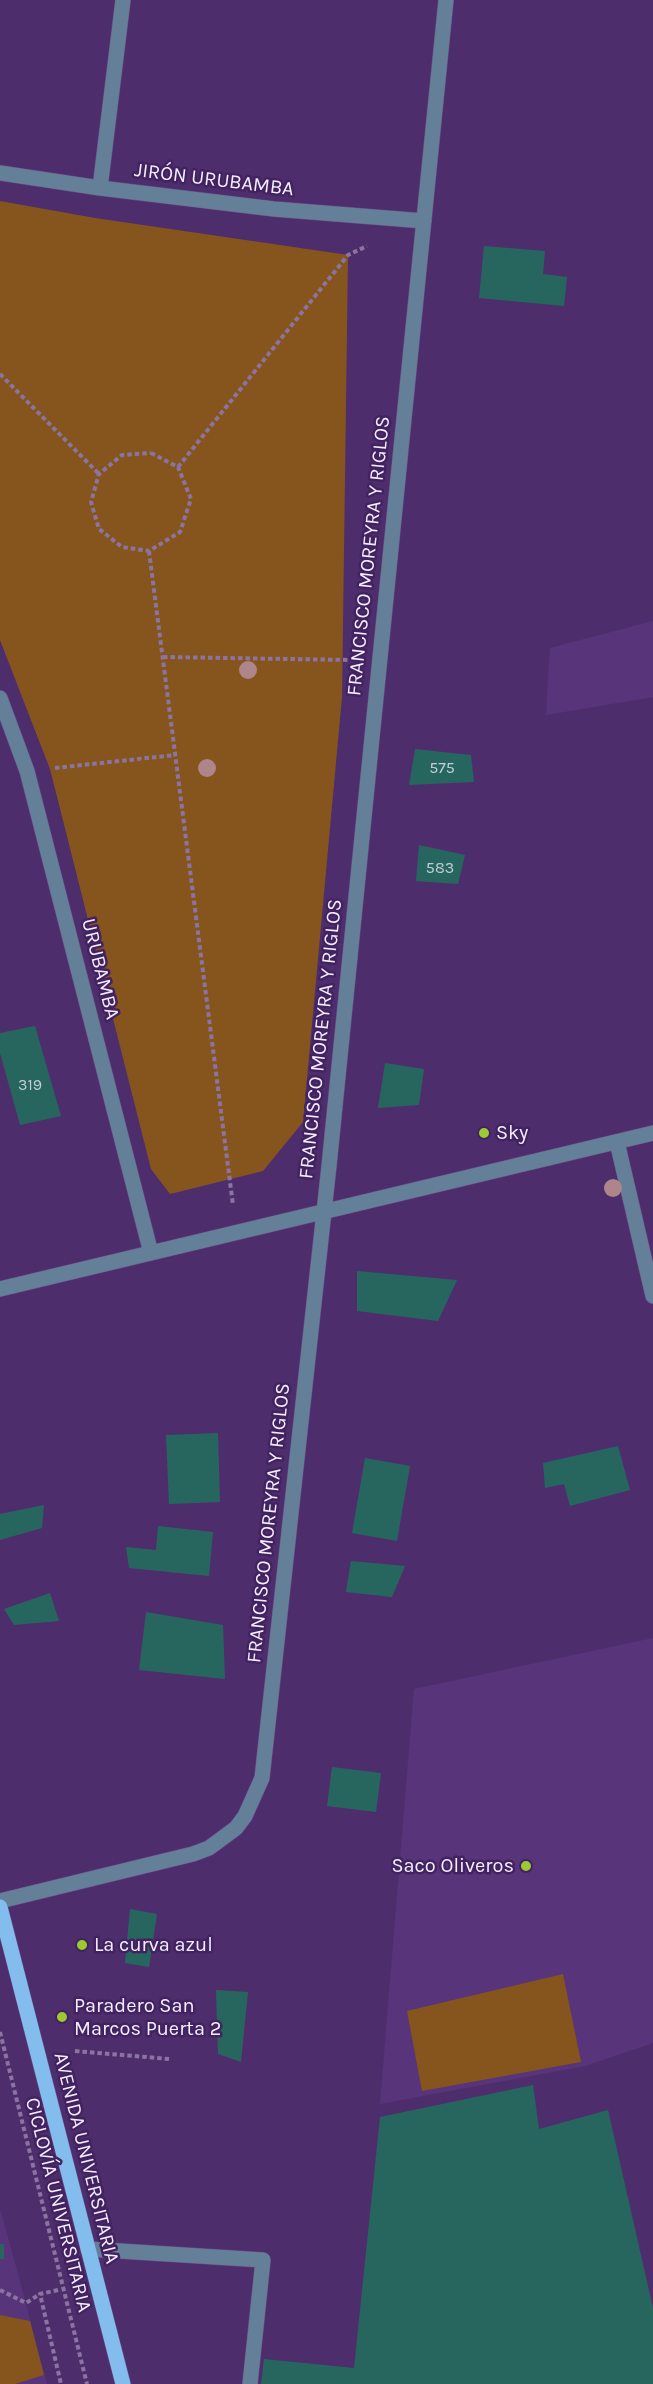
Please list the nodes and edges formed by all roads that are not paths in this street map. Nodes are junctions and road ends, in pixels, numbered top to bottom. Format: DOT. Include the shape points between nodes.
graph roads {
  1 [pos="123,0"];
  2 [pos="446,0"];
  3 [pos="0,172"];
  4 [pos="100,188"];
  5 [pos="424,221"];
  6 [pos="0,698"];
  7 [pos="653,1133"];
  8 [pos="617,1142"];
  9 [pos="323,1212"];
  10 [pos="151,1253"];
  11 [pos="0,1289"];
  12 [pos="653,1296"];
  13 [pos="0,1901"];
  14 [pos="0,1907"];
  15 [pos="88,2249"];
  16 [pos="123,2384"];
  17 [pos="250,2384"];
  1 -- 4 [label="street"];
  2 -- 5 [label="street, FRANCISCO MOREYRA Y RIGLOS"];
  3 -- 4 [label="street, JIRÓN URUBAMBA"];
  4 -- 5 [label="street, JIRÓN URUBAMBA" via="274,209"];
  5 -- 9 [label="street, FRANCISCO MOREYRA Y RIGLOS"];
  6 -- 10 [label="street, URUBAMBA" via="27,771"];
  7 -- 8 [label="street"];
  8 -- 9 [label="street"];
  8 -- 12 [label="street"];
  9 -- 10 [label="street"];
  9 -- 13 [label="street, FRANCISCO MOREYRA Y RIGLOS" via="264,1762 252,1803 236,1828 209,1848"];
  10 -- 11 [label="street"];
  14 -- 15 [label="main road, AVENIDA UNIVERSITARIA"];
  15 -- 16 [label="main road, AVENIDA UNIVERSITARIA"];
  15 -- 17 [label="street" via="263,2260"];
}
